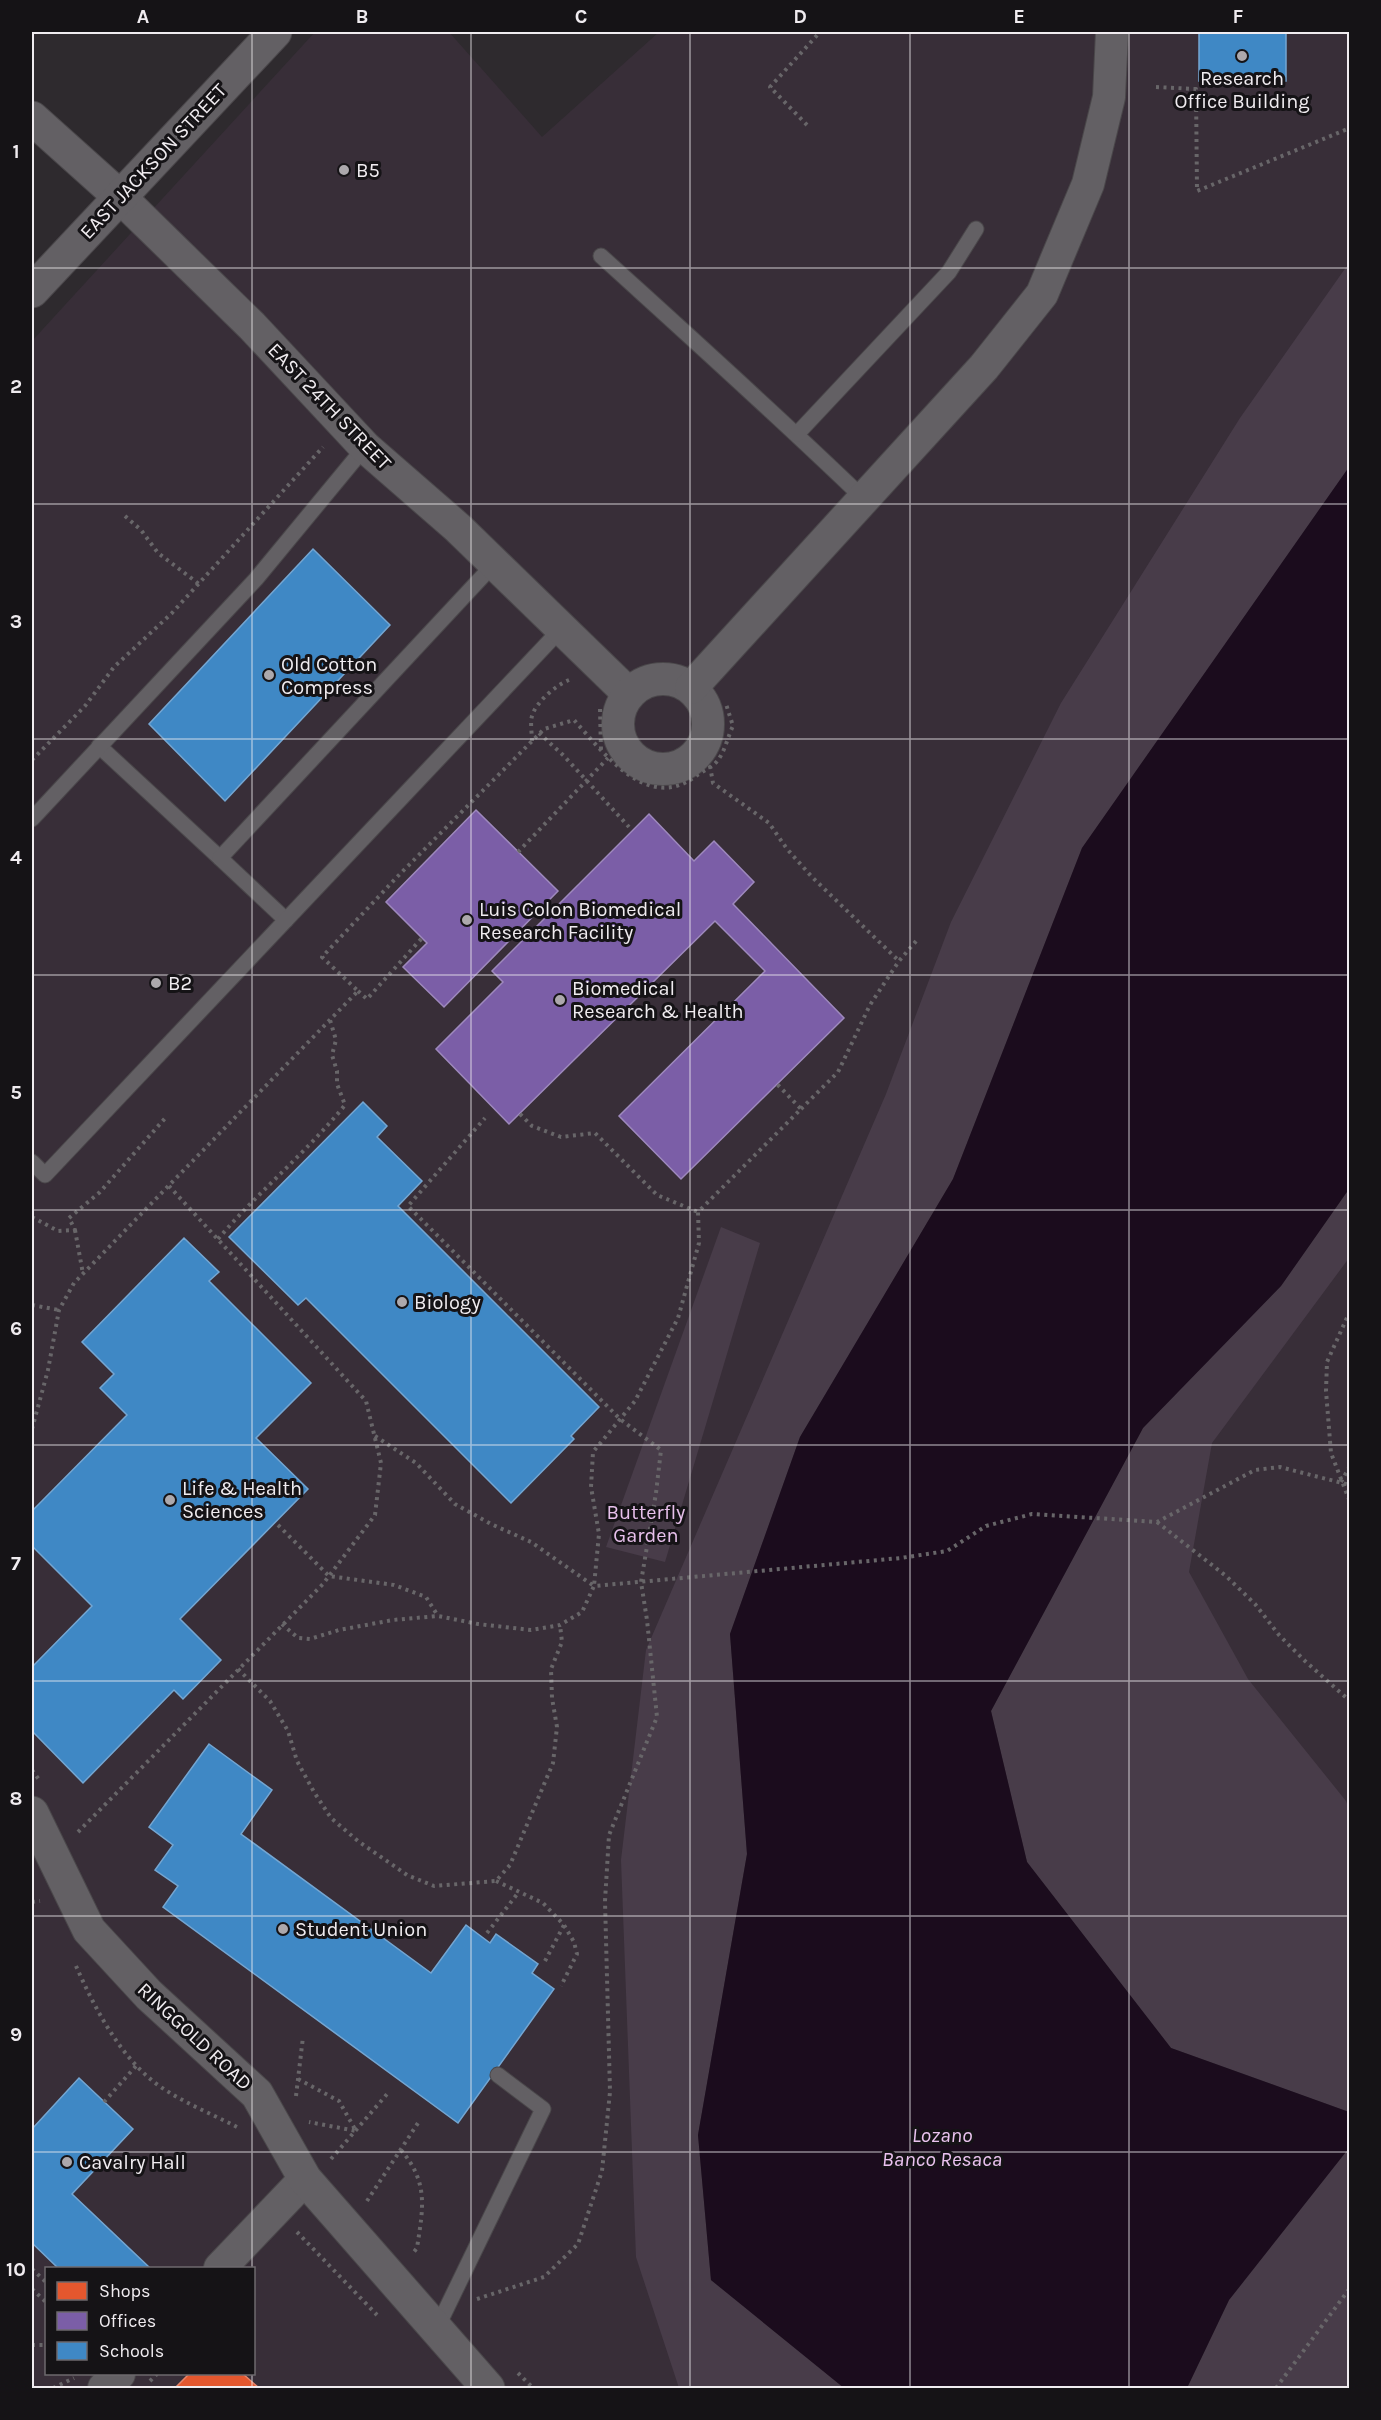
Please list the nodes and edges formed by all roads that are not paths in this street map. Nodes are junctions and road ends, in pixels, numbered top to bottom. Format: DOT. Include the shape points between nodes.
graph roads {
  1 [pos="275,32"];
  2 [pos="1112,32"];
  3 [pos="32,118"];
  4 [pos="119,196"];
  5 [pos="976,229"];
  6 [pos="601,256"];
  7 [pos="32,291"];
  8 [pos="797,434"];
  9 [pos="365,447"];
  10 [pos="863,498"];
  11 [pos="495,563"];
  12 [pos="562,628"];
  13 [pos="691,688"];
  14 [pos="615,699"];
  15 [pos="99,747"];
  16 [pos="32,819"];
  17 [pos="220,858"];
  18 [pos="286,920"];
  19 [pos="32,1162"];
  20 [pos="32,1813"];
  21 [pos="498,2075"];
  22 [pos="317,2170"];
  23 [pos="221,2267"];
  24 [pos="442,2319"];
  25 [pos="117,2375"];
  26 [pos="104,2388"];
  27 [pos="488,2388"];
  1 -- 4 [label="street, EAST JACKSON STREET"];
  2 -- 10 [label="street" via="1109,97 1088,184 1042,294 984,367"];
  3 -- 4 [label="street, EAST 24TH STREET"];
  4 -- 7 [label="street, EAST JACKSON STREET"];
  4 -- 9 [label="street, EAST 24TH STREET" via="252,326"];
  5 -- 8 [label="lane" via="950,272"];
  6 -- 8 [label="lane"];
  8 -- 10 [label="lane"];
  9 -- 11 [label="street, EAST 24TH STREET"];
  9 -- 15 [label="lane" via="256,579"];
  10 -- 13 [label="street"];
  11 -- 12 [label="street, EAST 24TH STREET"];
  11 -- 17 [label="lane"];
  12 -- 14 [label="street, EAST 24TH STREET"];
  12 -- 18 [label="lane"];
  13 -- 14 [label="street" via="659,679"];
  13 -- 14 [label="street" via="701,699 708,726 698,753 674,768 646,766 624,748 618,720 621,706"];
  15 -- 16 [label="lane"];
  15 -- 17 [label="lane"];
  17 -- 18 [label="lane"];
  18 -- 19 [label="lane" via="45,1175"];
  20 -- 22 [label="street, RINGGOLD ROAD" via="90,1930 149,1995 257,2094"];
  21 -- 24 [label="lane" via="543,2109"];
  22 -- 23 [label="street"];
  22 -- 24 [label="street, RINGGOLD ROAD"];
  24 -- 27 [label="street, RINGGOLD ROAD"];
  25 -- 26 [label="street"];
}
